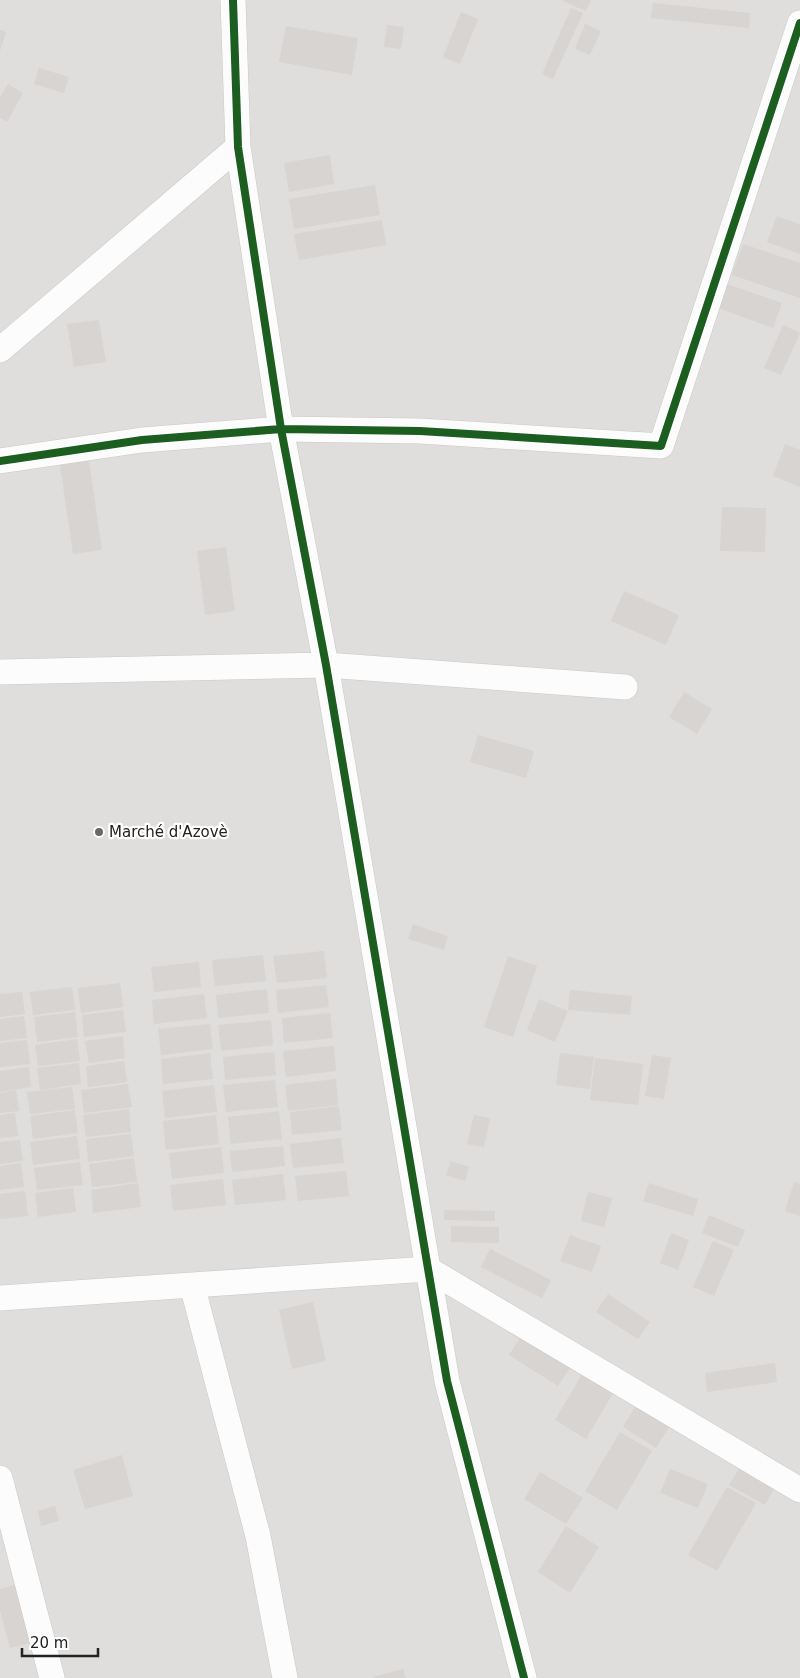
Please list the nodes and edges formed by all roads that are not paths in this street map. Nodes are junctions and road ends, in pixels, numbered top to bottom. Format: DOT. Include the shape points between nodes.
graph roads {
  1 [pos="233,0"];
  2 [pos="800,22"];
  3 [pos="238,147"];
  4 [pos="0,350"];
  5 [pos="280,428"];
  6 [pos="0,461"];
  7 [pos="326,665"];
  8 [pos="0,672"];
  9 [pos="625,687"];
  10 [pos="428,1269"];
  11 [pos="192,1285"];
  12 [pos="0,1298"];
  13 [pos="0,1478"];
  14 [pos="800,1490"];
  15 [pos="52,1678"];
  16 [pos="285,1678"];
  17 [pos="524,1678"];
  1 -- 3 [label="street"];
  2 -- 5 [label="street" via="661,446 420,431"];
  3 -- 4 [label="street"];
  3 -- 5 [label="street"];
  5 -- 6 [label="street" via="142,440"];
  5 -- 7 [label="street"];
  7 -- 8 [label="street"];
  7 -- 9 [label="street"];
  7 -- 10 [label="street"];
  10 -- 11 [label="street"];
  10 -- 14 [label="street"];
  10 -- 17 [label="street" via="448,1380"];
  11 -- 12 [label="street"];
  11 -- 16 [label="street" via="258,1536"];
  13 -- 15 [label="street"];
}
